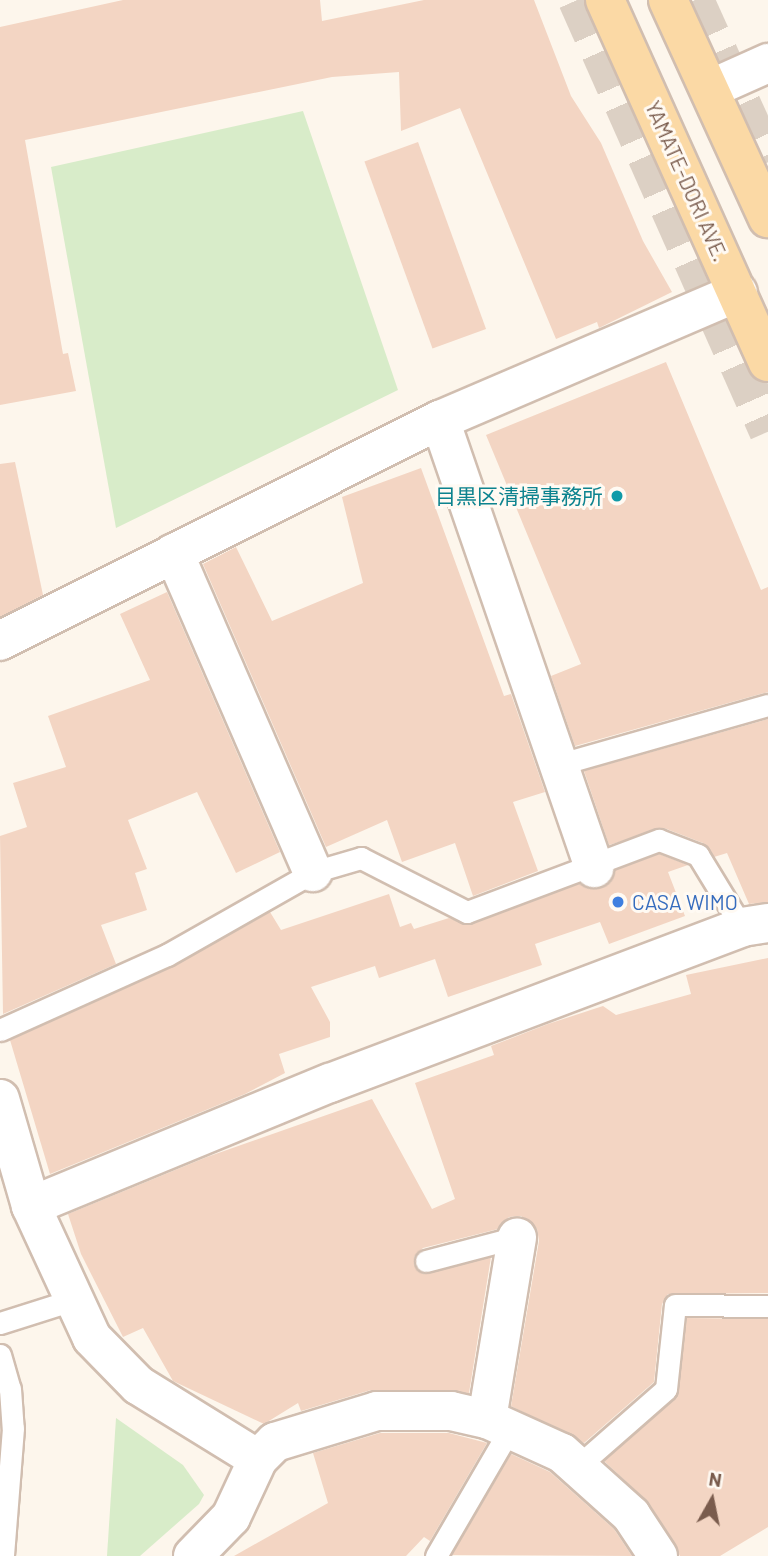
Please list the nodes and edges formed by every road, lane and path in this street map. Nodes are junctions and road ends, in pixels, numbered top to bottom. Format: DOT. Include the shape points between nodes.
graph roads {
  1 [pos="605,0"];
  2 [pos="668,0"];
  3 [pos="768,62"];
  4 [pos="710,89"];
  5 [pos="768,218"];
  6 [pos="738,292"];
  7 [pos="768,362"];
  8 [pos="440,420"];
  9 [pos="174,553"];
  10 [pos="0,641"];
  11 [pos="768,705"];
  12 [pos="557,765"];
  13 [pos="594,868"];
  14 [pos="313,872"];
  15 [pos="755,925"];
  16 [pos="0,1030"];
  17 [pos="0,1099"];
  18 [pos="31,1206"];
  19 [pos="517,1237"];
  20 [pos="426,1261"];
  21 [pos="73,1300"];
  22 [pos="768,1306"];
  23 [pos="0,1323"];
  24 [pos="0,1354"];
  25 [pos="498,1424"];
  26 [pos="258,1459"];
  27 [pos="577,1467"];
  28 [pos="3,1556"];
  29 [pos="193,1556"];
  30 [pos="436,1556"];
  31 [pos="659,1556"];
  1 -- 6 [label="main road, YAMATE-DORI AVE."];
  2 -- 4 [label="main road"];
  3 -- 4 [label="street"];
  4 -- 5 [label="main road"];
  6 -- 7 [label="main road, YAMATE-DORI AVE."];
  6 -- 8 [label="street"];
  8 -- 9 [label="street"];
  8 -- 12 [label="street"];
  9 -- 10 [label="street"];
  9 -- 14 [label="street"];
  11 -- 12 [label="lane"];
  12 -- 13 [label="street"];
  13 -- 14 [label="lane" via="467,912 361,858"];
  13 -- 15 [label="lane" via="659,841 698,855"];
  14 -- 16 [label="lane" via="167,955"];
  15 -- 18 [label="street" via="330,1083"];
  17 -- 18 [label="street"];
  18 -- 21 [label="street"];
  19 -- 20 [label="lane"];
  19 -- 25 [label="street"];
  21 -- 23 [label="lane"];
  21 -- 26 [label="street" via="92,1338 138,1385"];
  22 -- 27 [label="lane" via="675,1306 666,1390"];
  24 -- 28 [label="lane" via="10,1390 13,1428"];
  25 -- 26 [label="street" via="451,1411 377,1411 275,1442"];
  25 -- 27 [label="street" via="562,1453"];
  25 -- 30 [label="lane"];
  26 -- 29 [label="street" via="231,1517"];
  27 -- 31 [label="street" via="631,1515"];
}
